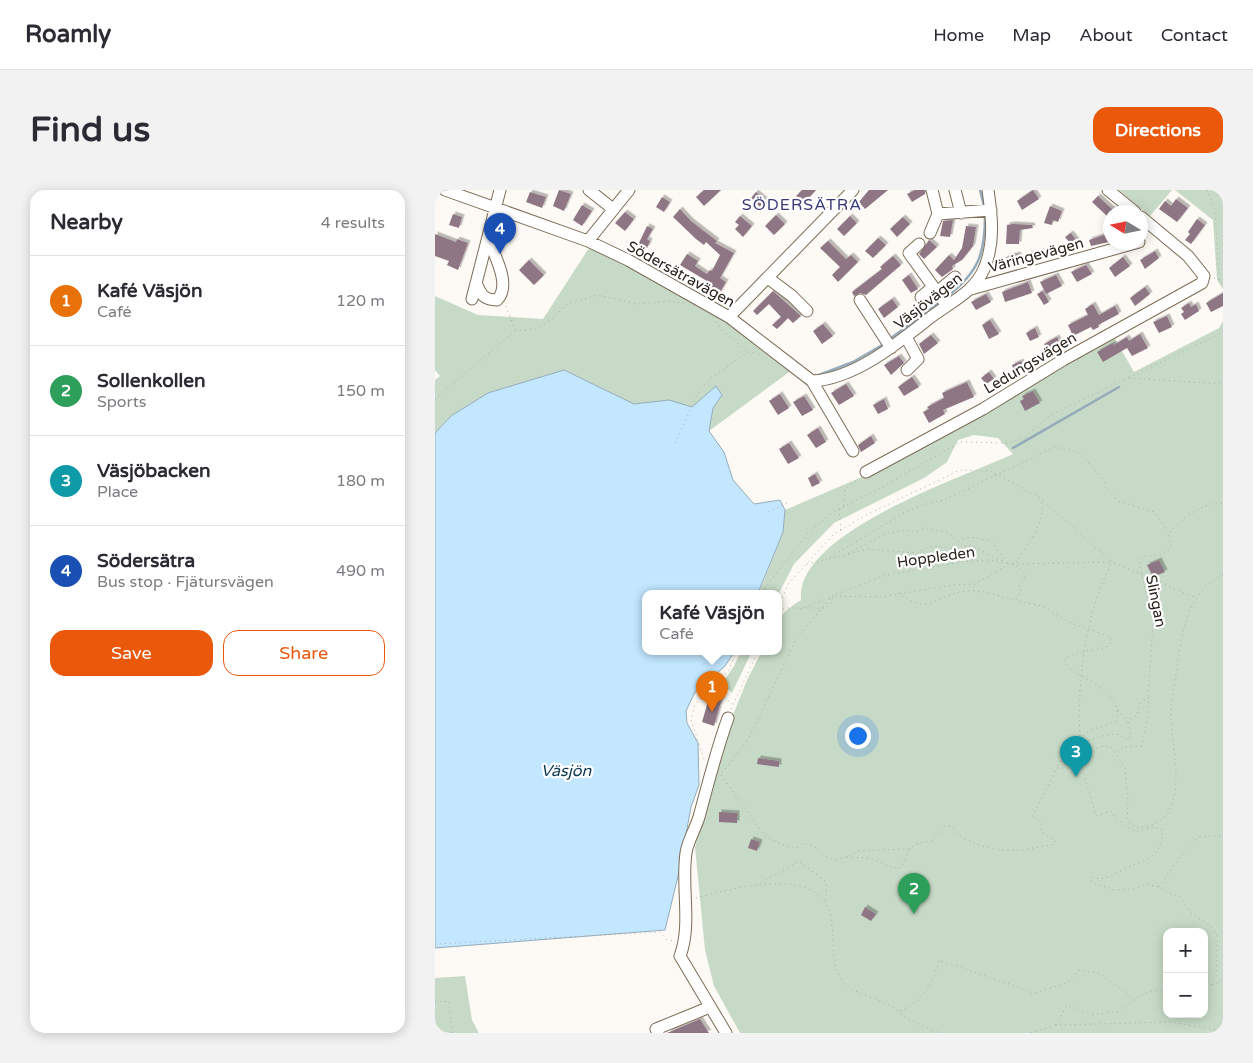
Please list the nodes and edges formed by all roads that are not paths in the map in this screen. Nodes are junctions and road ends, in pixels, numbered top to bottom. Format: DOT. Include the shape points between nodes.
graph roads {
  1 [pos="445,190"];
  2 [pos="500,190"];
  3 [pos="589,190"];
  4 [pos="629,190"];
  5 [pos="853,190"];
  6 [pos="932,190"];
  7 [pos="955,190"];
  8 [pos="988,190"];
  9 [pos="1108,190"];
  10 [pos="1126,205"];
  11 [pos="496,207"];
  12 [pos="613,209"];
  13 [pos="991,210"];
  14 [pos="961,212"];
  15 [pos="937,214"];
  16 [pos="1148,223"];
  17 [pos="1156,230"];
  18 [pos="930,233"];
  19 [pos="487,238"];
  20 [pos="1148,239"];
  21 [pos="588,241"];
  22 [pos="919,244"];
  23 [pos="1111,250"];
  24 [pos="955,277"];
  25 [pos="768,278"];
  26 [pos="476,283"];
  27 [pos="971,289"];
  28 [pos="935,290"];
  29 [pos="921,297"];
  30 [pos="472,299"];
  31 [pos="860,300"];
  32 [pos="947,306"];
  33 [pos="807,311"];
  34 [pos="729,317"];
  35 [pos="906,337"];
  36 [pos="891,348"];
  37 [pos="907,370"];
  38 [pos="812,381"];
  39 [pos="853,451"];
  40 [pos="866,472"];
  41 [pos="728,718"];
  42 [pos="710,1007"];
  43 [pos="657,1031"];
  44 [pos="726,1033"];
  1 -- 11 [label="street, Södersätravägen"];
  2 -- 11 [label="street"];
  3 -- 12 [label="street"];
  4 -- 12 [label="street"];
  5 -- 25 [label="street"];
  6 -- 15 [label="street"];
  7 -- 14 [label="street"];
  8 -- 13 [label="street, Väsjövägen"];
  9 -- 10 [label="street"];
  11 -- 19 [label="street"];
  11 -- 21 [label="street, Södersätravägen"];
  12 -- 21 [label="street"];
  13 -- 14 [label="street"];
  13 -- 27 [label="street, Väsjövägen" via="991,245 985,268"];
  14 -- 15 [label="street"];
  15 -- 18 [label="street"];
  16 -- 17 [label="street"];
  17 -- 20 [label="street, Väringevägen"];
  17 -- 40 [label="street, Ledungsvägen" via="1188,256 1204,276 1202,283"];
  19 -- 26 [label="street"];
  19 -- 26 [label="street" via="504,286 503,294 497,300 488,300 482,296"];
  21 -- 34 [label="street, Södersätravägen"];
  22 -- 28 [label="street" via="909,253"];
  23 -- 27 [label="street, Väringevägen"];
  24 -- 28 [label="street"];
  25 -- 33 [label="street"];
  25 -- 34 [label="street"];
  26 -- 30 [label="street"];
  27 -- 32 [label="street, Väsjövägen"];
  28 -- 29 [label="street"];
  28 -- 32 [label="street"];
  31 -- 36 [label="street"];
  32 -- 35 [label="street, Väsjövägen"];
  34 -- 38 [label="street, Södersätravägen"];
  35 -- 36 [label="street, Väsjövägen"];
  35 -- 37 [label="street" via="918,359"];
  36 -- 38 [label="street, Väsjövägen" via="831,378"];
  38 -- 39 [label="street, Södersätravägen"];
  41 -- 42 [label="street" via="686,855 681,956"];
  42 -- 43 [label="street"];
  42 -- 44 [label="street"];
}
